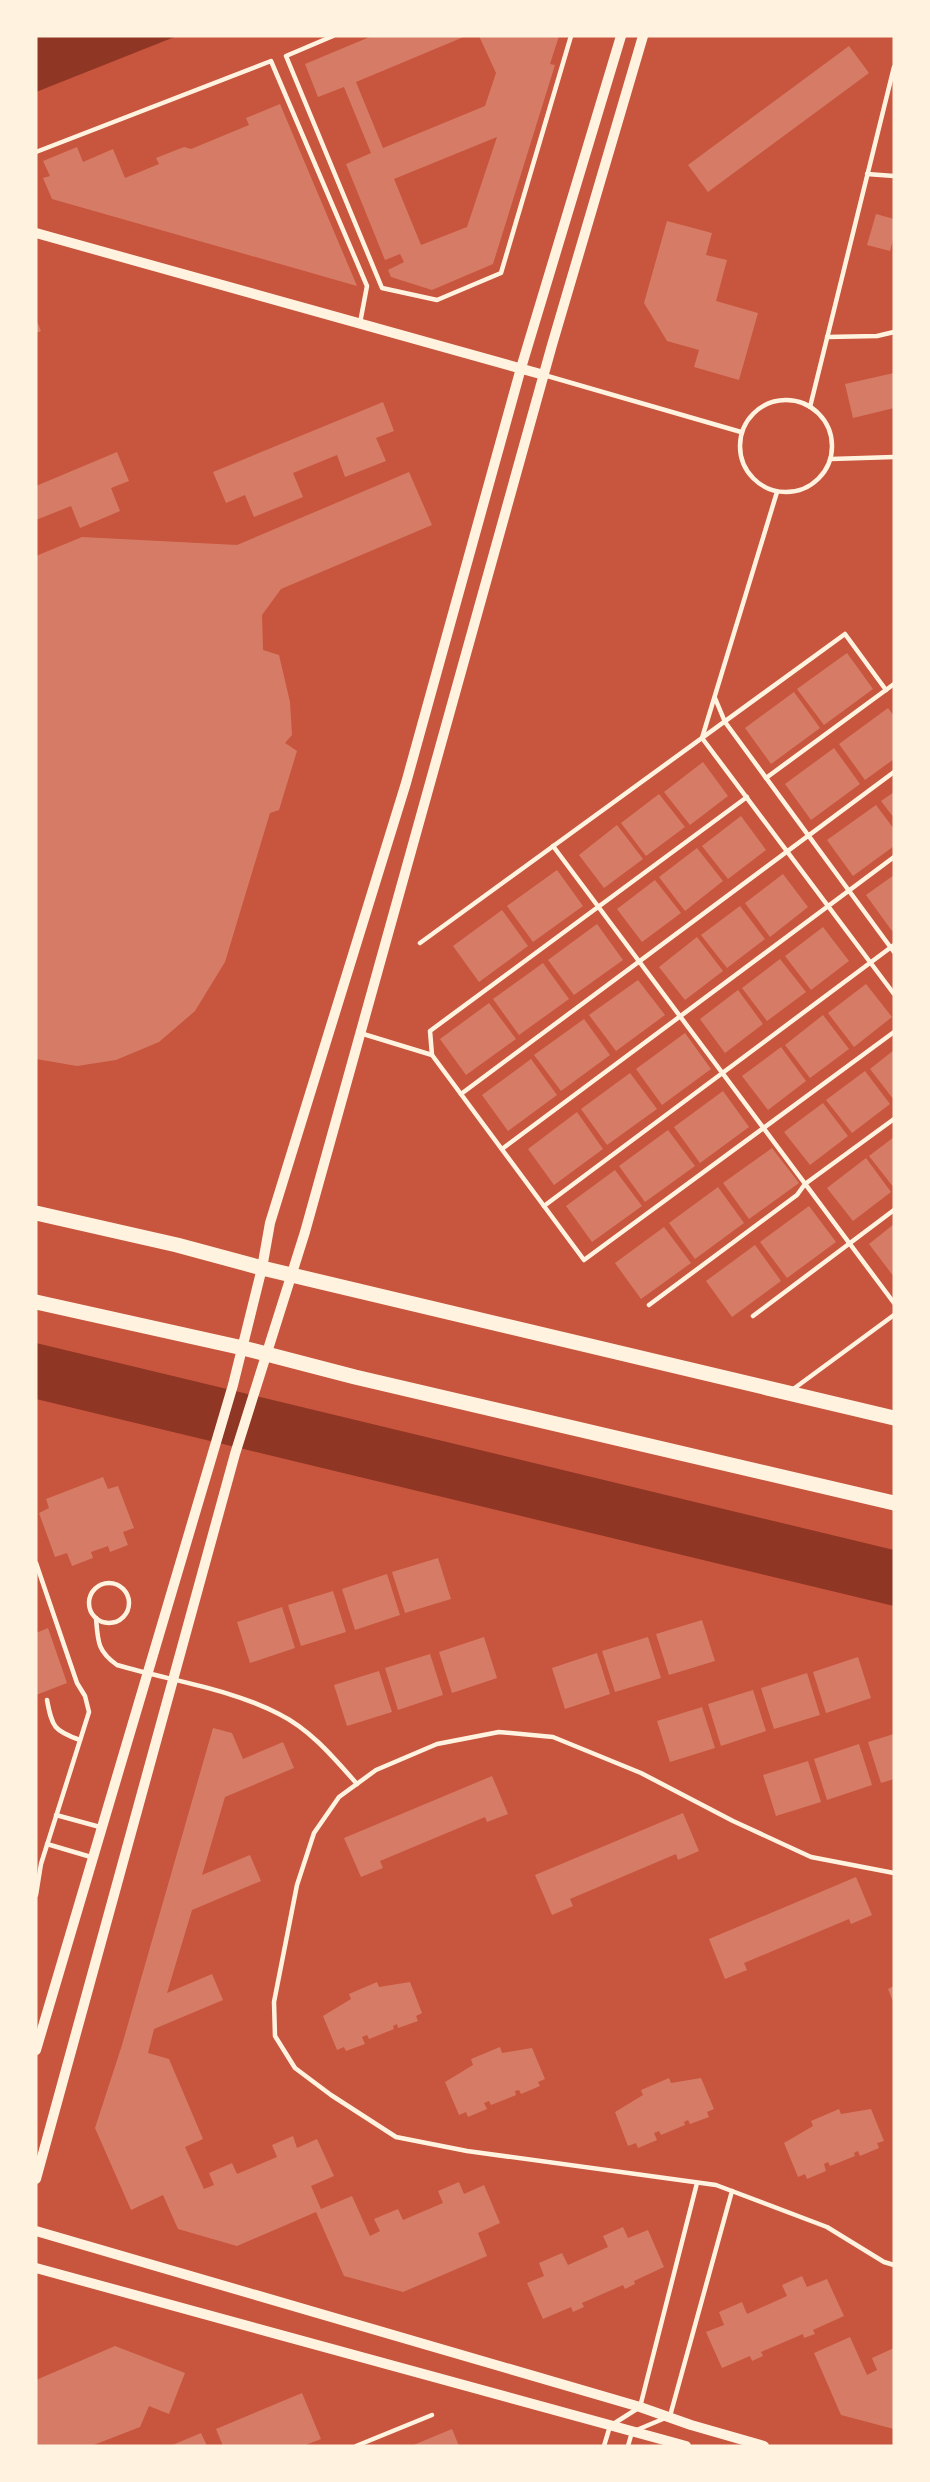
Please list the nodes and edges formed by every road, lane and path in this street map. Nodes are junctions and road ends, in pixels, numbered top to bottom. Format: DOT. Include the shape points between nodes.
graph roads {
  1 [pos="333,36"];
  2 [pos="571,36"];
  3 [pos="621,36"];
  4 [pos="643,36"];
  5 [pos="894,67"];
  6 [pos="36,153"];
  7 [pos="867,174"];
  8 [pos="894,176"];
  9 [pos="36,233"];
  10 [pos="360,323"];
  11 [pos="894,332"];
  12 [pos="827,337"];
  13 [pos="521,368"];
  14 [pos="544,375"];
  15 [pos="810,407"];
  16 [pos="741,432"];
  17 [pos="894,457"];
  18 [pos="831,459"];
  19 [pos="777,492"];
  20 [pos="894,684"];
  21 [pos="886,690"];
  22 [pos="715,698"];
  23 [pos="724,722"];
  24 [pos="702,738"];
  25 [pos="894,772"];
  26 [pos="766,778"];
  27 [pos="747,797"];
  28 [pos="809,836"];
  29 [pos="553,846"];
  30 [pos="787,852"];
  31 [pos="894,857"];
  32 [pos="849,890"];
  33 [pos="828,906"];
  34 [pos="598,907"];
  35 [pos="420,943"];
  36 [pos="893,948"];
  37 [pos="639,962"];
  38 [pos="870,962"];
  39 [pos="894,994"];
  40 [pos="680,1016"];
  41 [pos="894,1032"];
  42 [pos="360,1033"];
  43 [pos="432,1055"];
  44 [pos="722,1073"];
  45 [pos="460,1094"];
  46 [pos="894,1119"];
  47 [pos="763,1128"];
  48 [pos="502,1149"];
  49 [pos="805,1184"];
  50 [pos="544,1206"];
  51 [pos="894,1210"];
  52 [pos="36,1213"];
  53 [pos="850,1243"];
  54 [pos="262,1268"];
  55 [pos="291,1275"];
  56 [pos="36,1302"];
  57 [pos="894,1303"];
  58 [pos="649,1305"];
  59 [pos="894,1315"];
  60 [pos="753,1316"];
  61 [pos="243,1348"];
  62 [pos="266,1354"];
  63 [pos="790,1392"];
  64 [pos="894,1418"];
  65 [pos="894,1503"];
  66 [pos="36,1563"];
  67 [pos="96,1618"];
  68 [pos="146,1674"];
  69 [pos="173,1680"];
  70 [pos="47,1700"];
  71 [pos="80,1740"];
  72 [pos="357,1784"];
  73 [pos="56,1815"];
  74 [pos="100,1827"];
  75 [pos="47,1844"];
  76 [pos="91,1857"];
  77 [pos="894,1872"];
  78 [pos="36,1895"];
  79 [pos="36,2050"];
  80 [pos="36,2179"];
  81 [pos="697,2182"];
  82 [pos="732,2191"];
  83 [pos="36,2231"];
  84 [pos="894,2265"];
  85 [pos="36,2268"];
  86 [pos="640,2407"];
  87 [pos="432,2415"];
  88 [pos="670,2416"];
  89 [pos="610,2426"];
  90 [pos="632,2432"];
  91 [pos="356,2446"];
  92 [pos="604,2446"];
  93 [pos="628,2446"];
  94 [pos="686,2446"];
  95 [pos="764,2446"];
  1 -- 2 [label="lane" via="286,56 382,288 437,300 501,273"];
  3 -- 13 [label="street"];
  4 -- 14 [label="street"];
  5 -- 7 [label="lane"];
  6 -- 10 [label="lane" via="271,61 367,286"];
  7 -- 8 [label="lane"];
  7 -- 12 [label="lane"];
  9 -- 10 [label="street"];
  10 -- 13 [label="street"];
  11 -- 12 [label="lane"];
  12 -- 15 [label="lane"];
  13 -- 14 [label="street"];
  13 -- 54 [label="street" via="406,783 270,1223"];
  14 -- 16 [label="lane"];
  14 -- 42 [label="street"];
  15 -- 16 [label="lane" via="783,399 765,404 750,416"];
  15 -- 18 [label="lane" via="829,427"];
  16 -- 19 [label="lane" via="739,452 746,470 759,484"];
  17 -- 18 [label="lane"];
  18 -- 19 [label="lane" via="812,484 797,491"];
  19 -- 22 [label="lane"];
  20 -- 21 [label="lane"];
  21 -- 23 [label="lane" via="845,634"];
  21 -- 26 [label="lane"];
  22 -- 23 [label="lane"];
  22 -- 24 [label="lane"];
  23 -- 24 [label="lane"];
  23 -- 26 [label="lane"];
  24 -- 27 [label="lane"];
  24 -- 29 [label="lane"];
  25 -- 28 [label="lane"];
  26 -- 28 [label="lane"];
  27 -- 30 [label="lane"];
  27 -- 34 [label="lane"];
  28 -- 30 [label="lane"];
  28 -- 32 [label="lane"];
  29 -- 34 [label="lane"];
  29 -- 35 [label="lane"];
  30 -- 33 [label="lane"];
  30 -- 37 [label="lane"];
  31 -- 32 [label="lane"];
  32 -- 33 [label="lane"];
  32 -- 36 [label="lane"];
  33 -- 38 [label="lane"];
  33 -- 40 [label="lane"];
  34 -- 37 [label="lane"];
  34 -- 43 [label="lane" via="430,1031"];
  36 -- 38 [label="lane"];
  37 -- 40 [label="lane"];
  37 -- 45 [label="lane"];
  38 -- 39 [label="lane"];
  38 -- 44 [label="lane"];
  40 -- 44 [label="lane"];
  40 -- 48 [label="lane"];
  41 -- 47 [label="lane"];
  42 -- 43 [label="lane"];
  42 -- 55 [label="street"];
  43 -- 45 [label="lane"];
  44 -- 47 [label="lane"];
  44 -- 50 [label="lane"];
  45 -- 48 [label="lane"];
  46 -- 49 [label="lane"];
  47 -- 49 [label="lane"];
  47 -- 50 [label="lane" via="584,1260"];
  48 -- 50 [label="lane"];
  49 -- 53 [label="lane"];
  49 -- 58 [label="lane" via="797,1195"];
  51 -- 53 [label="lane"];
  52 -- 54 [label="main road"];
  53 -- 57 [label="lane"];
  53 -- 60 [label="lane"];
  54 -- 55 [label="main road"];
  54 -- 61 [label="street"];
  55 -- 62 [label="street"];
  55 -- 63 [label="main road"];
  56 -- 61 [label="main road"];
  59 -- 63 [label="lane"];
  61 -- 62 [label="main road"];
  61 -- 68 [label="street"];
  62 -- 65 [label="main road"];
  62 -- 69 [label="street"];
  63 -- 64 [label="main road"];
  66 -- 71 [label="lane" via="90,1712"];
  67 -- 67 [label="lane" via="109,1622 121,1618 128,1602 124,1590 114,1583 96,1588 89,1599"];
  67 -- 68 [label="lane" via="98,1645 106,1657 117,1665"];
  68 -- 69 [label="lane"];
  68 -- 74 [label="street"];
  69 -- 72 [label="lane" via="229,1694 280,1714 321,1744"];
  69 -- 80 [label="street"];
  70 -- 71 [label="lane" via="55,1728"];
  71 -- 73 [label="lane"];
  72 -- 77 [label="lane" via="376,1770 437,1744 499,1732 553,1737 641,1773 811,1857"];
  72 -- 81 [label="lane" via="339,1797 314,1833 297,1885 274,2002 275,2036 295,2068 396,2137 467,2151"];
  73 -- 74 [label="lane"];
  73 -- 75 [label="lane"];
  74 -- 76 [label="street"];
  75 -- 76 [label="lane"];
  75 -- 78 [label="lane"];
  76 -- 79 [label="street"];
  81 -- 82 [label="lane"];
  81 -- 86 [label="lane"];
  82 -- 84 [label="lane" via="827,2227"];
  82 -- 88 [label="lane"];
  83 -- 86 [label="street"];
  85 -- 89 [label="street"];
  86 -- 88 [label="street"];
  86 -- 89 [label="lane"];
  87 -- 91 [label="lane"];
  88 -- 90 [label="lane"];
  88 -- 95 [label="street"];
  89 -- 90 [label="street"];
  89 -- 92 [label="lane"];
  90 -- 93 [label="lane"];
  90 -- 94 [label="street"];
}
